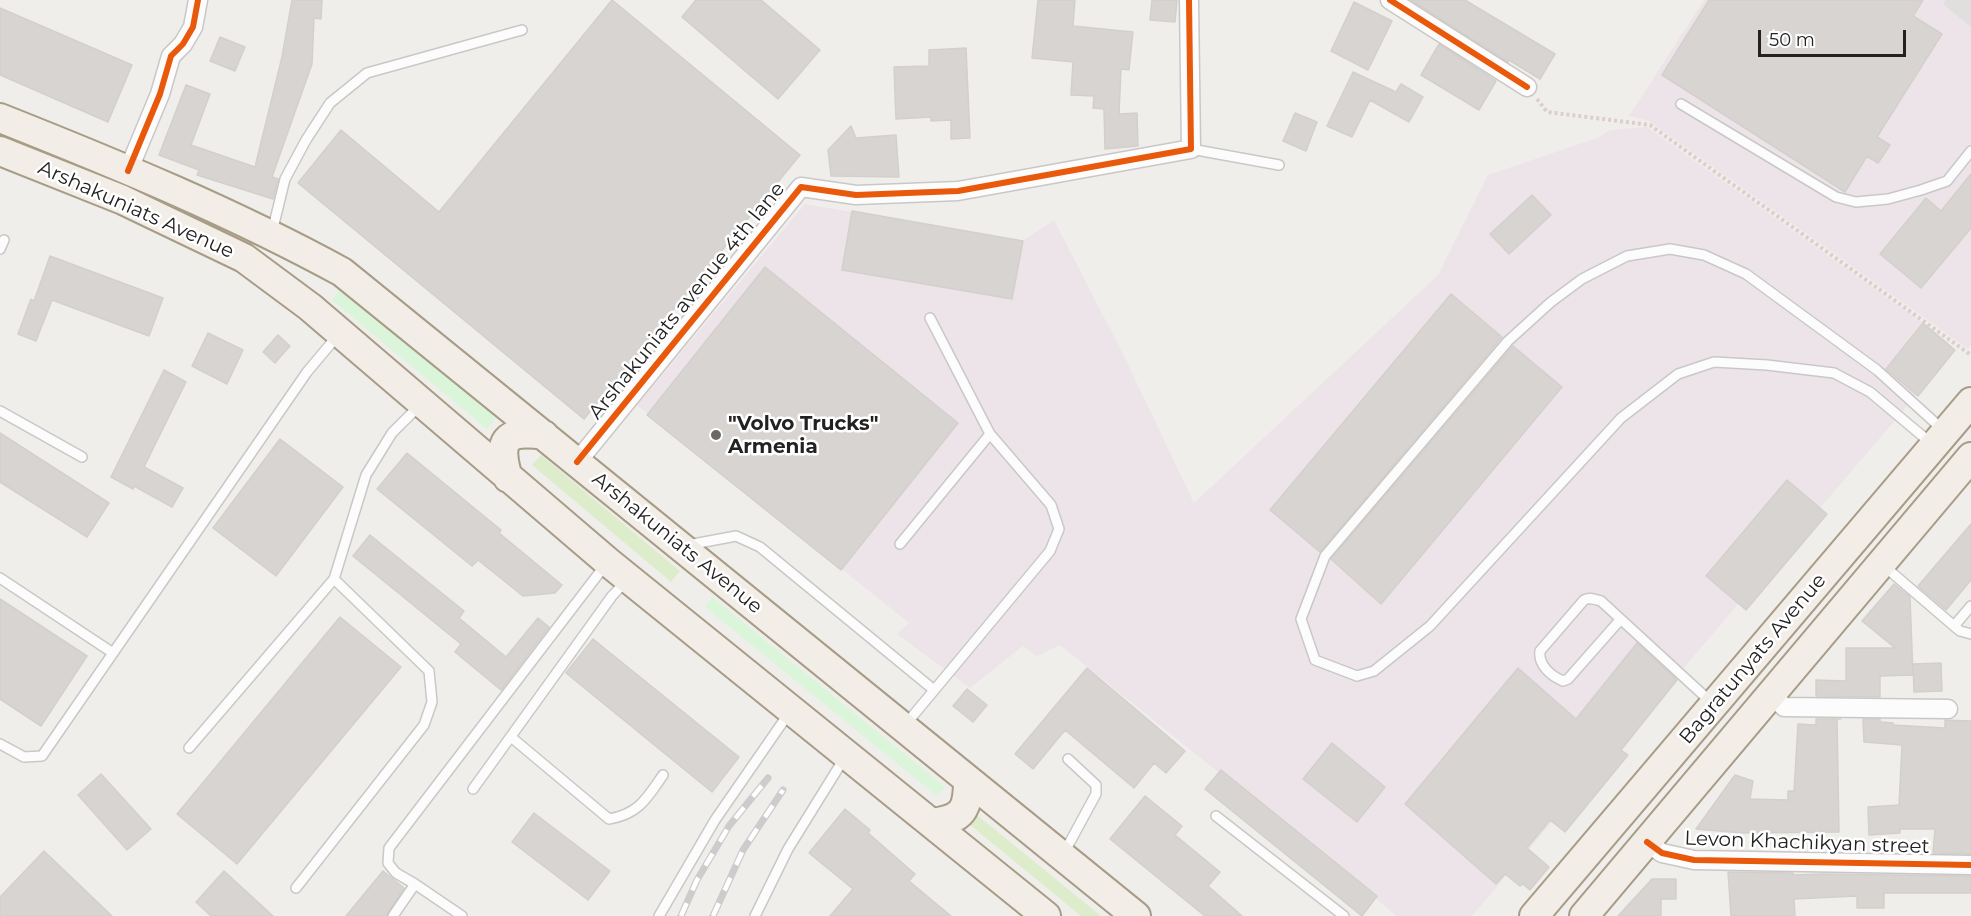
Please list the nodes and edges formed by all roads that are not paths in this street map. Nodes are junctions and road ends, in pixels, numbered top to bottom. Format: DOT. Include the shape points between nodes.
graph roads {
  1 [pos="198,0"];
  2 [pos="1189,0"];
  3 [pos="1390,0"];
  4 [pos="522,30"];
  5 [pos="1527,87"];
  6 [pos="1681,104"];
  7 [pos="0,118"];
  8 [pos="1191,149"];
  9 [pos="1971,151"];
  10 [pos="0,152"];
  11 [pos="1279,165"];
  12 [pos="128,171"];
  13 [pos="272,234"];
  14 [pos="342,272"];
  15 [pos="310,307"];
  16 [pos="930,318"];
  17 [pos="340,333"];
  18 [pos="1971,402"];
  19 [pos="422,404"];
  20 [pos="0,411"];
  21 [pos="544,435"];
  22 [pos="990,435"];
  23 [pos="1940,439"];
  24 [pos="82,457"];
  25 [pos="1971,458"];
  26 [pos="577,462"];
  27 [pos="508,478"];
  28 [pos="900,544"];
  29 [pos="680,546"];
  30 [pos="1882,564"];
  31 [pos="618,570"];
  32 [pos="0,578"];
  33 [pos="334,579"];
  34 [pos="1971,606"];
  35 [pos="1620,620"];
  36 [pos="1954,626"];
  37 [pos="1971,634"];
  38 [pos="113,653"];
  39 [pos="934,690"];
  40 [pos="1772,694"];
  41 [pos="1714,705"];
  42 [pos="792,709"];
  43 [pos="1948,709"];
  44 [pos="903,727"];
  45 [pos="511,737"];
  46 [pos="0,744"];
  47 [pos="189,748"];
  48 [pos="847,754"];
  49 [pos="1068,759"];
  50 [pos="663,776"];
  51 [pos="968,780"];
  52 [pos="473,789"];
  53 [pos="1216,816"];
  54 [pos="932,823"];
  55 [pos="1647,842"];
  56 [pos="1062,856"];
  57 [pos="1971,865"];
  58 [pos="415,884"];
  59 [pos="296,888"];
  60 [pos="393,916"];
  61 [pos="462,916"];
  62 [pos="660,916"];
  63 [pos="754,916"];
  64 [pos="1046,916"];
  65 [pos="1136,916"];
  66 [pos="1344,916"];
  67 [pos="1534,916"];
  68 [pos="1584,916"];
  1 -- 12 [label="street" via="193,27 171,56 160,94"];
  2 -- 8 [label="street"];
  3 -- 5 [label="street"];
  4 -- 13 [label="lane" via="367,73 330,103 285,179"];
  6 -- 9 [label="lane" via="1836,197 1856,202 1888,199 1947,181"];
  7 -- 12 [label="main road, Arshakuniats Avenue"];
  8 -- 11 [label="lane"];
  8 -- 26 [label="street, Arshakuniats avenue 4th lane" via="958,191 856,195 801,187"];
  10 -- 15 [label="main road, Arshakuniats Avenue" via="123,200 244,258"];
  12 -- 13 [label="main road, Arshakuniats Avenue"];
  13 -- 14 [label="main road, Arshakuniats Avenue"];
  14 -- 15 [label="main road" via="316,277 307,293"];
  14 -- 21 [label="main road, Arshakuniats Avenue"];
  15 -- 17 [label="main road, Arshakuniats Avenue"];
  16 -- 22 [label="lane"];
  17 -- 19 [label="main road, Arshakuniats Avenue"];
  17 -- 38 [label="lane" via="307,372"];
  18 -- 23 [label="main road, Bagratunyats Avenue"];
  19 -- 27 [label="main road, Arshakuniats Avenue"];
  19 -- 33 [label="lane" via="392,433 366,475"];
  20 -- 24 [label="lane"];
  21 -- 26 [label="main road, Arshakuniats Avenue"];
  21 -- 27 [label="main road" via="524,432 507,441 502,450"];
  22 -- 28 [label="lane"];
  22 -- 39 [label="lane" via="1051,505 1059,529 1050,551"];
  23 -- 23 [label="lane" via="1834,373 1714,362 1678,374 1621,418 1430,626 1374,671 1357,676 1315,660 1301,619 1325,556 1508,341 1574,285 1627,256 1670,249 1704,255 1746,274 1877,370"];
  23 -- 41 [label="main road, Bagratunyats Avenue"];
  25 -- 30 [label="main road, Bagratunyats Avenue"];
  26 -- 29 [label="main road, Arshakuniats Avenue"];
  27 -- 31 [label="main road, Arshakuniats Avenue"];
  29 -- 39 [label="lane" via="736,536 760,547"];
  29 -- 44 [label="main road, Arshakuniats Avenue"];
  30 -- 36 [label="lane"];
  30 -- 40 [label="main road, Bagratunyats Avenue"];
  31 -- 42 [label="main road, Arshakuniats Avenue"];
  31 -- 45 [label="lane" via="612,596"];
  31 -- 58 [label="lane" via="389,848 388,863"];
  32 -- 38 [label="lane"];
  33 -- 47 [label="lane"];
  33 -- 59 [label="lane" via="429,671 432,702 424,725"];
  34 -- 36 [label="lane"];
  35 -- 35 [label="lane" via="1600,601 1587,598 1540,651 1541,663 1558,679 1568,679"];
  35 -- 41 [label="lane"];
  36 -- 37 [label="lane"];
  38 -- 46 [label="lane" via="42,756 24,757"];
  39 -- 44 [label="lane"];
  40 -- 43 [label="street" via="1784,707"];
  40 -- 55 [label="main road, Bagratunyats Avenue"];
  41 -- 67 [label="main road, Bagratunyats Avenue"];
  42 -- 48 [label="main road, Arshakuniats Avenue"];
  42 -- 62 [label="lane" via="715,819"];
  44 -- 51 [label="main road, Arshakuniats Avenue"];
  45 -- 50 [label="lane" via="609,819 625,817 643,803"];
  45 -- 52 [label="lane"];
  48 -- 54 [label="main road, Arshakuniats Avenue"];
  48 -- 63 [label="lane" via="788,849"];
  49 -- 56 [label="lane" via="1095,785 1096,794"];
  51 -- 54 [label="main road" via="963,812 950,820"];
  51 -- 56 [label="main road, Arshakuniats Avenue"];
  53 -- 66 [label="lane"];
  54 -- 64 [label="main road, Arshakuniats Avenue"];
  55 -- 57 [label="street, Levon Khachikyan street" via="1662,853 1694,860"];
  55 -- 68 [label="main road, Bagratunyats Avenue"];
  56 -- 65 [label="main road, Arshakuniats Avenue"];
  58 -- 60 [label="lane"];
  58 -- 61 [label="lane"];
}
